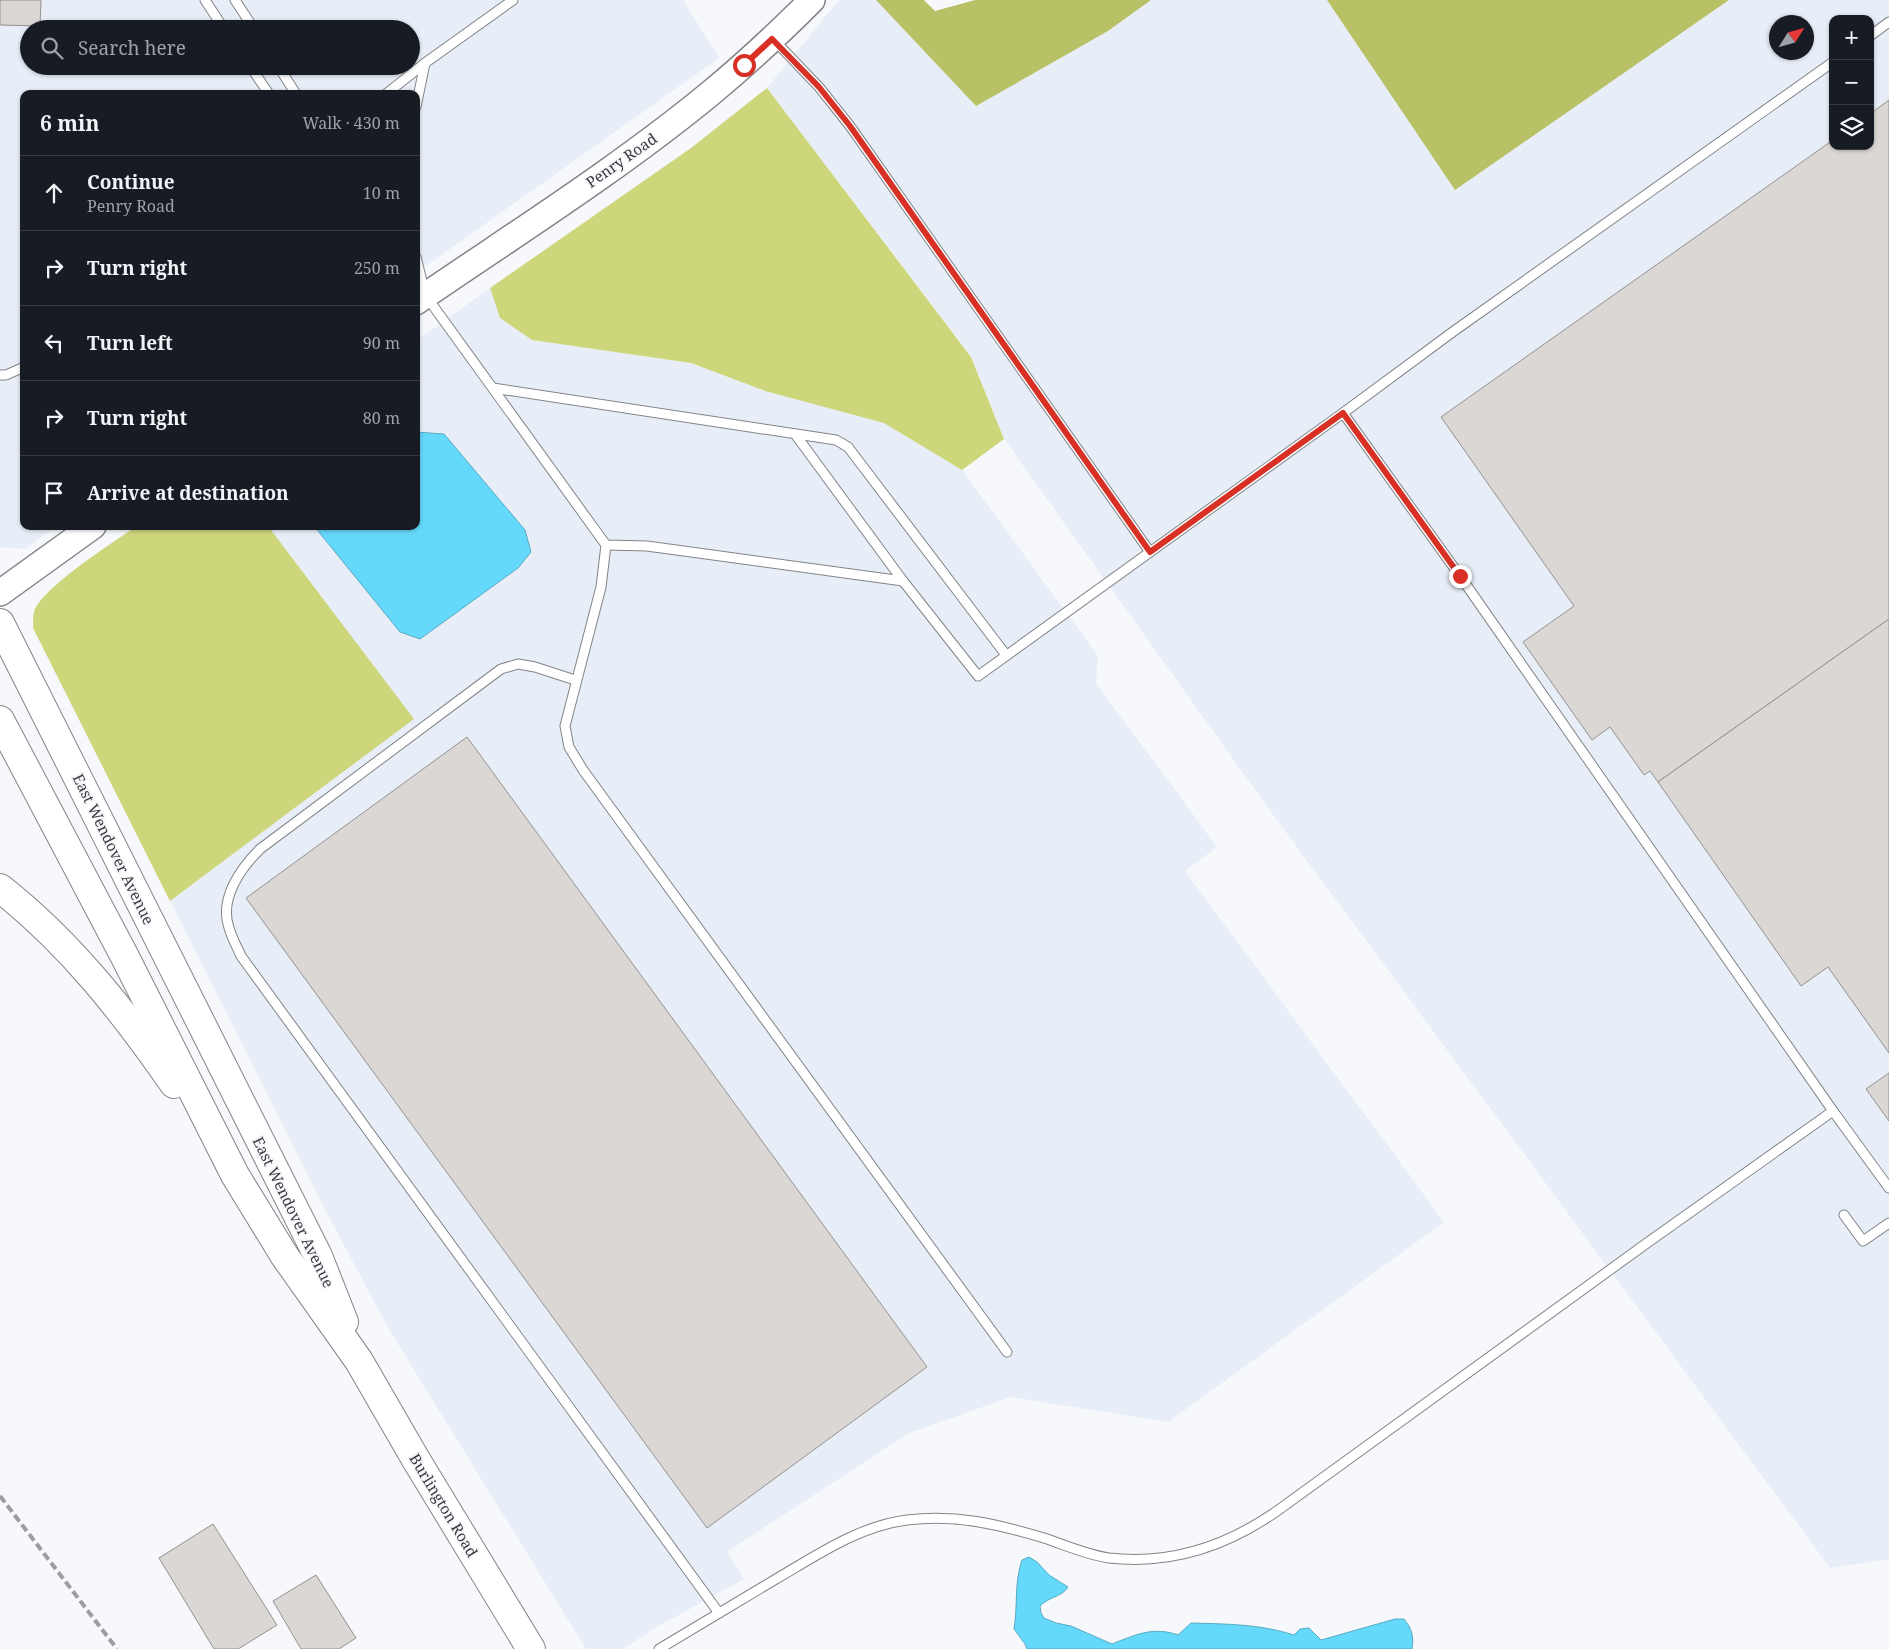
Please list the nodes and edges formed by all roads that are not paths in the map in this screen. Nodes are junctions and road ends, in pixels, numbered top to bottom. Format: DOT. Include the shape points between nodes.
graph roads {
  1 [pos="205,0"];
  2 [pos="235,0"];
  3 [pos="512,0"];
  4 [pos="812,0"];
  5 [pos="218,20"];
  6 [pos="248,20"];
  7 [pos="1889,22"];
  8 [pos="1874,33"];
  9 [pos="772,39"];
  10 [pos="425,63"];
  11 [pos="1829,65"];
  12 [pos="420,67"];
  13 [pos="256,75"];
  14 [pos="284,75"];
  15 [pos="410,75"];
  16 [pos="267,90"];
  17 [pos="293,90"];
  18 [pos="391,90"];
  19 [pos="419,90"];
  20 [pos="420,294"];
  21 [pos="420,296"];
  22 [pos="20,369"];
  23 [pos="0,375"];
  24 [pos="493,388"];
  25 [pos="1343,413"];
  26 [pos="795,434"];
  27 [pos="88,530"];
  28 [pos="606,545"];
  29 [pos="1150,552"];
  30 [pos="903,581"];
  31 [pos="0,593"];
  32 [pos="0,623"];
  33 [pos="1006,655"];
  34 [pos="576,680"];
  35 [pos="0,720"];
  36 [pos="0,888"];
  37 [pos="1833,1111"];
  38 [pos="235,1174"];
  39 [pos="1889,1188"];
  40 [pos="1844,1215"];
  41 [pos="1889,1223"];
  42 [pos="1007,1352"];
  43 [pos="359,1361"];
  44 [pos="719,1613"];
  45 [pos="530,1649"];
  46 [pos="659,1649"];
  1 -- 5 [label="lane"];
  2 -- 6 [label="lane"];
  3 -- 10 [label="lane"];
  4 -- 9 [label="street, Penry Road"];
  7 -- 8 [label="lane"];
  9 -- 20 [label="street, Penry Road" via="711,93 618,164"];
  9 -- 29 [label="lane" via="819,87 850,126"];
  10 -- 12 [label="lane"];
  10 -- 19 [label="lane"];
  11 -- 25 [label="lane"];
  13 -- 16 [label="lane"];
  14 -- 17 [label="lane"];
  15 -- 18 [label="lane"];
  21 -- 24 [label="lane"];
  22 -- 23 [label="lane"];
  24 -- 26 [label="lane"];
  24 -- 28 [label="lane"];
  25 -- 29 [label="lane"];
  25 -- 37 [label="lane"];
  26 -- 30 [label="lane"];
  26 -- 33 [label="lane" via="836,440 848,447"];
  27 -- 31 [label="street"];
  28 -- 30 [label="lane" via="647,546"];
  28 -- 34 [label="lane" via="601,587"];
  29 -- 33 [label="lane"];
  30 -- 33 [label="lane" via="978,676"];
  32 -- 43 [label="highway, East Wendover Avenue" via="318,1256"];
  34 -- 42 [label="lane" via="565,726 569,747 583,770"];
  34 -- 44 [label="lane" via="518,664 501,669 260,849 233,884 227,908 228,927 242,956"];
  35 -- 38 [label="highway, East Wendover Avenue"];
  36 -- 38 [label="highway" via="90,972 142,1037"];
  37 -- 39 [label="lane"];
  37 -- 44 [label="lane" via="1277,1511 1226,1542 1167,1557 1108,1558 966,1518 905,1520 883,1525 829,1548"];
  38 -- 43 [label="highway, East Wendover Avenue" via="284,1254"];
  40 -- 41 [label="lane" via="1863,1241"];
  43 -- 45 [label="highway, Burlington Road"];
  44 -- 46 [label="lane"];
}
